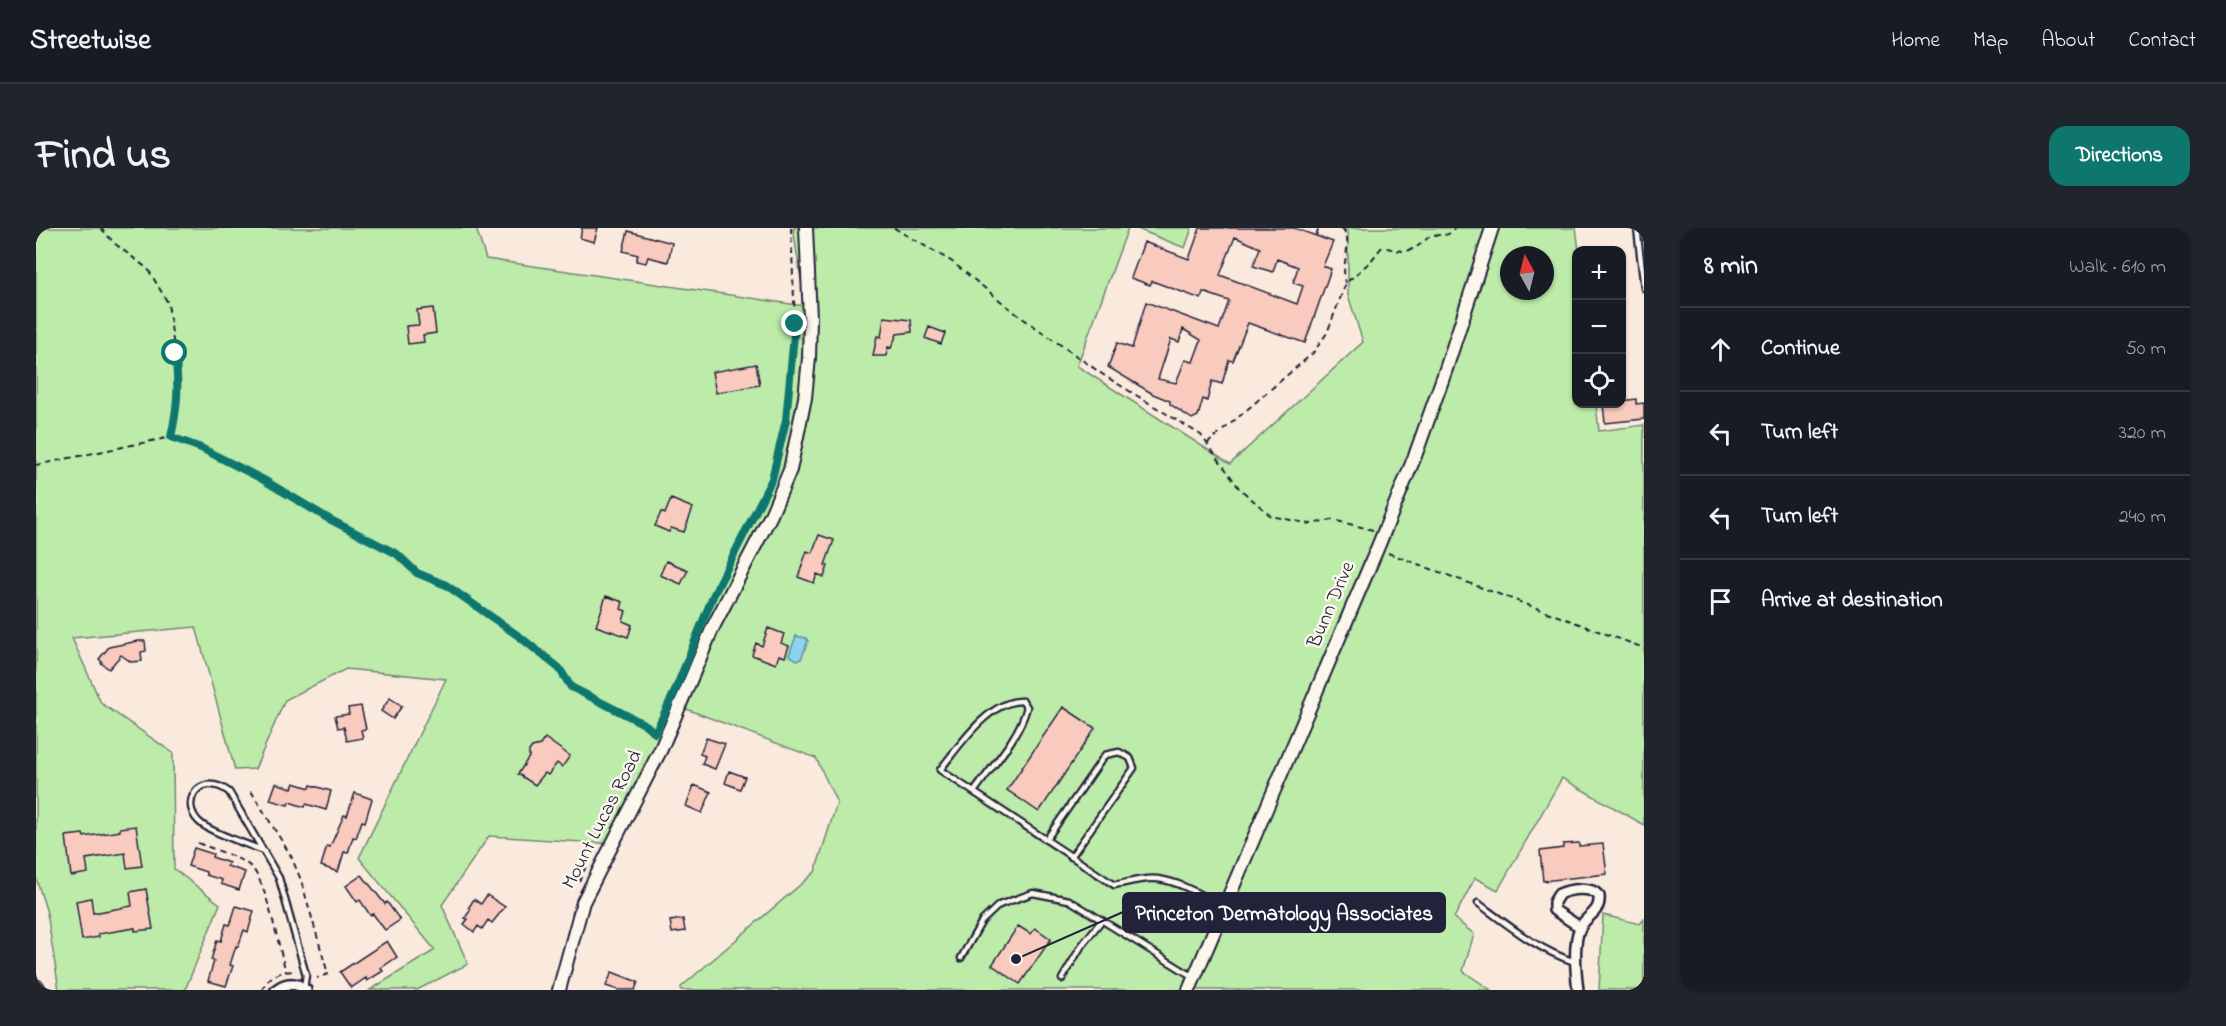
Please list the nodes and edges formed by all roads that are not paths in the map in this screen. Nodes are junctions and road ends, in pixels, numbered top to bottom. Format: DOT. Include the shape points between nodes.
graph roads {
  1 [pos="806,228"];
  2 [pos="1492,228"];
  3 [pos="1637,228"];
  4 [pos="1644,288"];
  5 [pos="974,792"];
  6 [pos="1047,840"];
  7 [pos="264,851"];
  8 [pos="1071,857"];
  9 [pos="1478,903"];
  10 [pos="1225,907"];
  11 [pos="1102,920"];
  12 [pos="1580,927"];
  13 [pos="961,958"];
  14 [pos="1575,962"];
  15 [pos="1195,977"];
  16 [pos="1062,979"];
  17 [pos="305,989"];
  18 [pos="276,990"];
  19 [pos="559,990"];
  20 [pos="1189,990"];
  21 [pos="1578,990"];
  1 -- 19 [label="street, Mount Lucas Road" via="809,358 790,470 713,627 661,749 583,902"];
  2 -- 10 [label="street, Bunn Drive" via="1415,456"];
  3 -- 4 [label="lane"];
  5 -- 5 [label="lane" via="940,770 976,723 1012,700 1023,701 1027,707 1014,736"];
  5 -- 6 [label="lane"];
  6 -- 8 [label="lane"];
  6 -- 8 [label="lane" via="1105,755 1119,752 1130,758 1134,768"];
  7 -- 7 [label="lane" via="229,792 221,786 199,786 191,803 202,824"];
  7 -- 17 [label="lane" via="279,878 306,975"];
  8 -- 10 [label="lane" via="1114,885 1163,880"];
  9 -- 14 [label="lane" via="1546,951"];
  10 -- 15 [label="street, Bunn Drive"];
  11 -- 13 [label="lane" via="1069,900 1033,893 999,905 982,921"];
  11 -- 15 [label="lane"];
  11 -- 16 [label="lane"];
  12 -- 12 [label="street" via="1554,910 1559,894 1588,890 1599,896 1598,907"];
  12 -- 14 [label="street"];
  14 -- 21 [label="street"];
  15 -- 20 [label="street, Bunn Drive"];
  17 -- 18 [label="street" via="291,983"];
}
